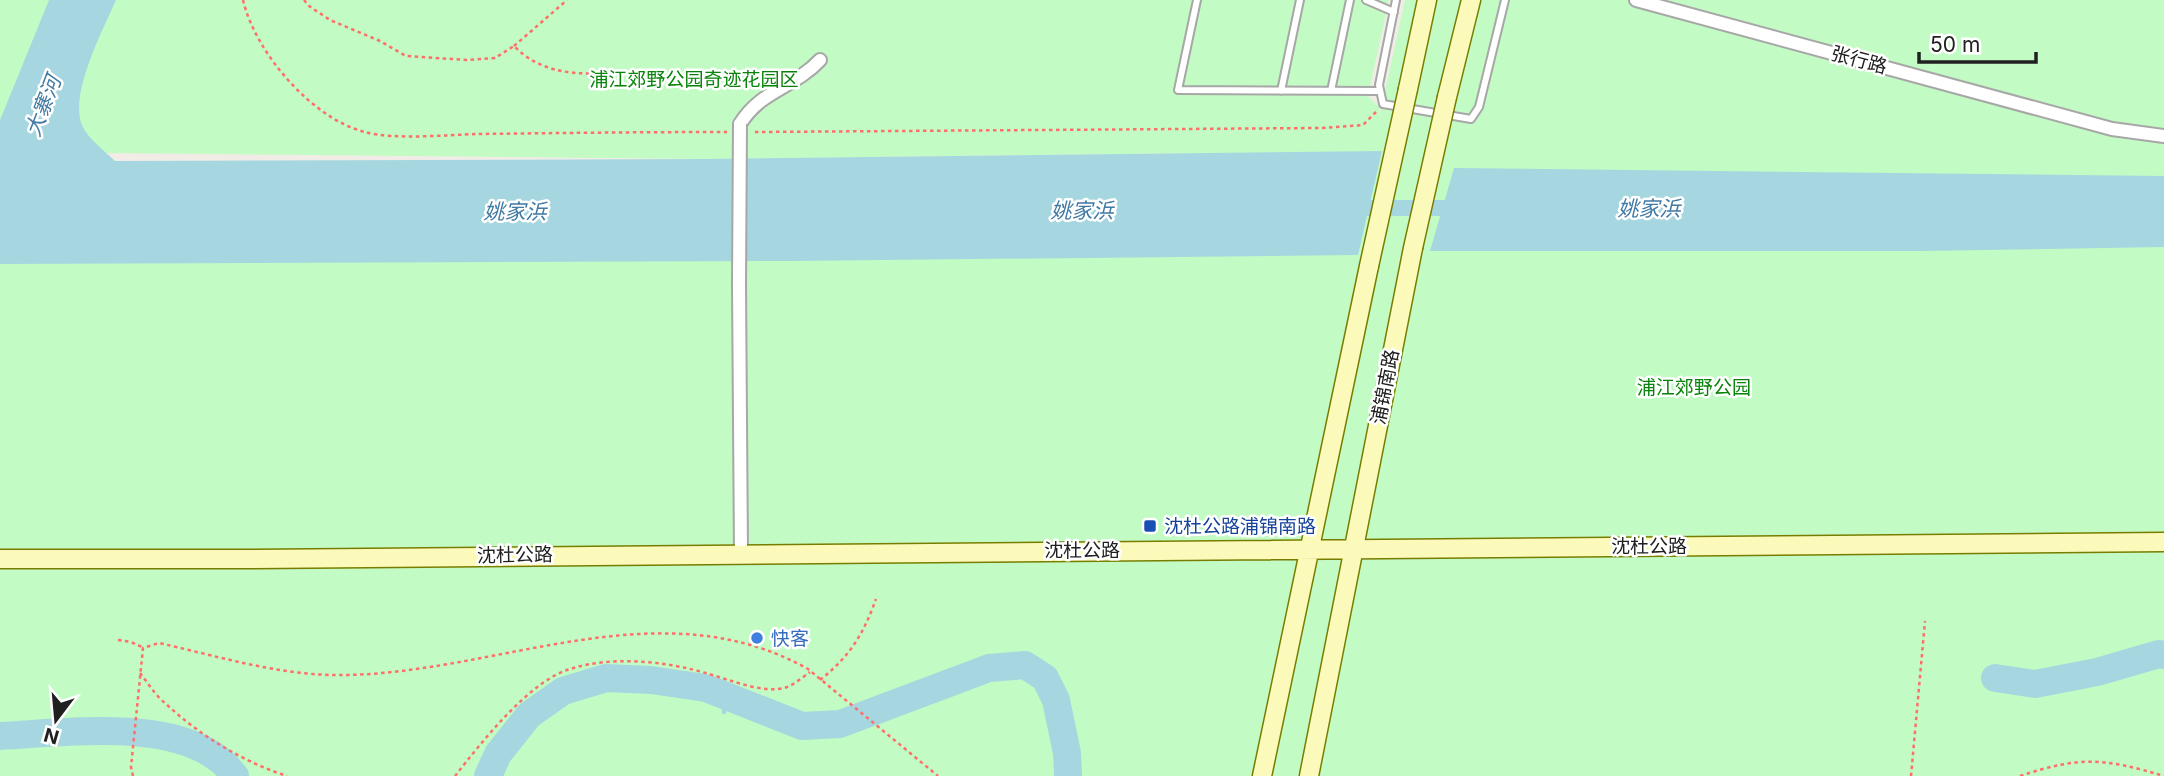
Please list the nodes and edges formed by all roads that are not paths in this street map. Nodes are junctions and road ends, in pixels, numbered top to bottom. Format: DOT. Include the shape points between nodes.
graph roads {
  1 [pos="1198,0"];
  2 [pos="1300,0"];
  3 [pos="1350,0"];
  4 [pos="1366,0"];
  5 [pos="1396,0"];
  6 [pos="1427,0"];
  7 [pos="1471,0"];
  8 [pos="1505,0"];
  9 [pos="1636,0"];
  10 [pos="1394,12"];
  11 [pos="820,60"];
  12 [pos="1280,91"];
  13 [pos="1331,91"];
  14 [pos="1380,91"];
  15 [pos="2164,136"];
  16 [pos="2164,542"];
  17 [pos="1311,548"];
  18 [pos="1353,549"];
  19 [pos="741,553"];
  20 [pos="0,559"];
  21 [pos="1262,776"];
  22 [pos="1308,776"];
  1 -- 12 [label="lane" via="1178,90"];
  2 -- 12 [label="lane"];
  3 -- 13 [label="lane"];
  4 -- 10 [label="lane"];
  5 -- 10 [label="lane"];
  6 -- 17 [label="street, bridge"];
  7 -- 18 [label="street, 浦锦南路, bridge" via="1413,248"];
  8 -- 14 [label="lane" via="1479,107 1471,119 1383,104"];
  9 -- 15 [label="street, 张行路" via="2112,129"];
  10 -- 14 [label="lane"];
  11 -- 19 [label="street, bridge" via="807,74 749,110 741,129"];
  12 -- 13 [label="lane"];
  13 -- 14 [label="lane"];
  16 -- 18 [label="street, 沈杜公路"];
  17 -- 18 [label="street, 沈杜公路"];
  17 -- 19 [label="street, 沈杜公路"];
  17 -- 21 [label="street"];
  18 -- 22 [label="street, 浦锦南路"];
  19 -- 20 [label="street, 沈杜公路"];
}
